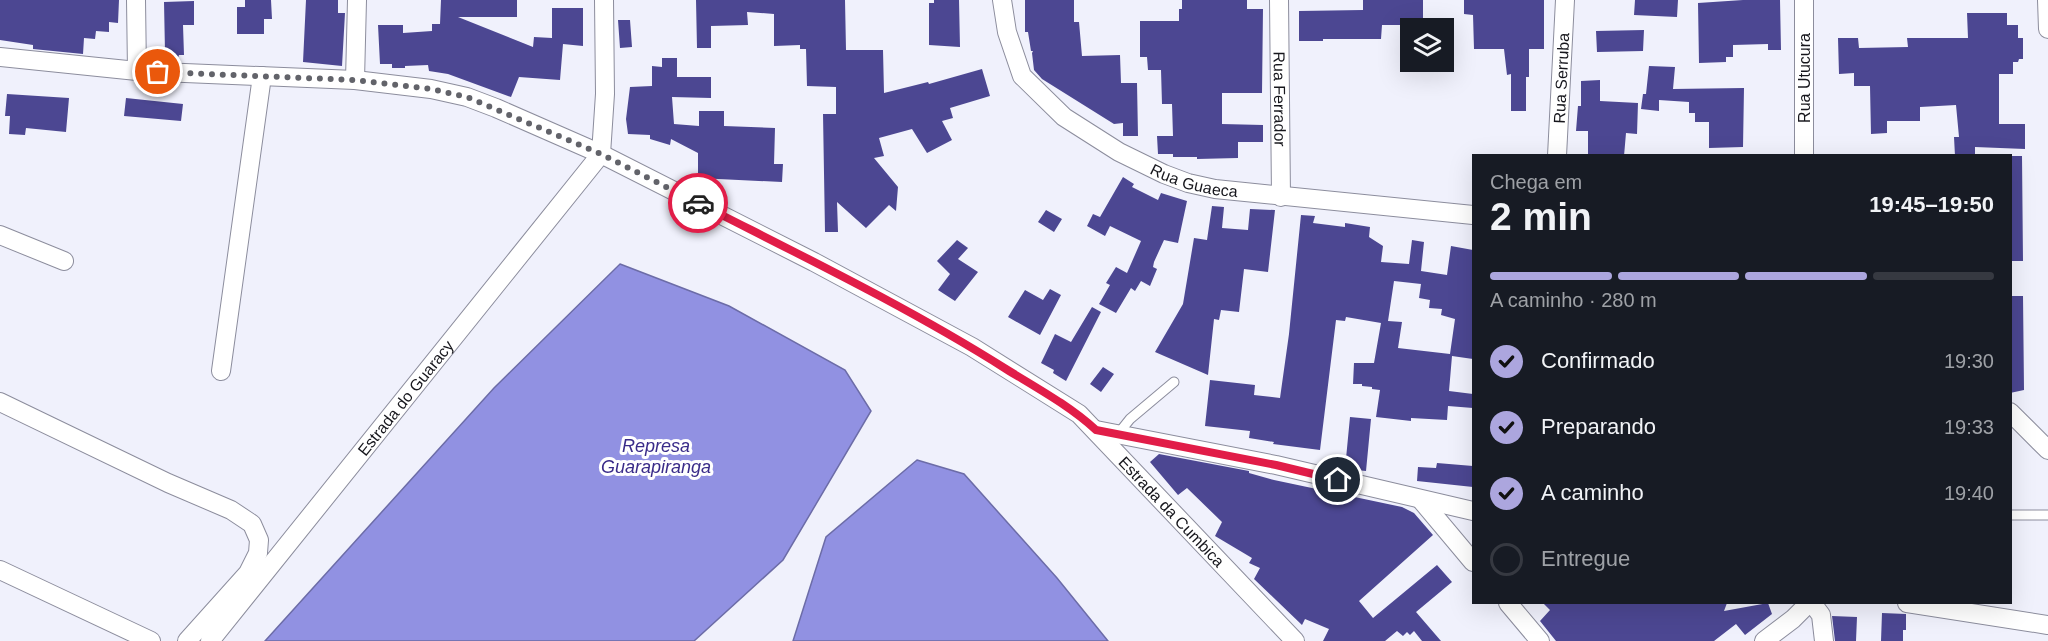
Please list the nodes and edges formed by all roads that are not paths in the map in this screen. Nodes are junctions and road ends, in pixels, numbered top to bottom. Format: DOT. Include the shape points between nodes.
graph roads {
  1 [pos="136,0"];
  2 [pos="357,0"];
  3 [pos="604,0"];
  4 [pos="1002,0"];
  5 [pos="1280,0"];
  6 [pos="1565,0"];
  7 [pos="1804,0"];
  8 [pos="2047,0"];
  9 [pos="2048,28"];
  10 [pos="0,57"];
  11 [pos="137,71"];
  12 [pos="262,76"];
  13 [pos="355,80"];
  14 [pos="601,154"];
  15 [pos="1557,154"];
  16 [pos="1804,154"];
  17 [pos="1281,197"];
  18 [pos="1472,216"];
  19 [pos="0,235"];
  20 [pos="64,261"];
  21 [pos="221,371"];
  22 [pos="1174,382"];
  23 [pos="0,402"];
  24 [pos="2012,414"];
  25 [pos="1096,430"];
  26 [pos="1118,434"];
  27 [pos="2048,450"];
  28 [pos="1421,500"];
  29 [pos="1472,511"];
  30 [pos="2012,515"];
  31 [pos="2048,515"];
  32 [pos="1472,561"];
  33 [pos="0,570"];
  34 [pos="1509,604"];
  35 [pos="1809,604"];
  36 [pos="1811,604"];
  37 [pos="1913,604"];
  38 [pos="2048,625"];
  39 [pos="151,641"];
  40 [pos="187,641"];
  41 [pos="210,641"];
  42 [pos="1295,641"];
  43 [pos="1540,641"];
  44 [pos="1764,641"];
  45 [pos="1824,641"];
  1 -- 11 [label="street"];
  2 -- 13 [label="street"];
  3 -- 14 [label="street"];
  4 -- 17 [label="street, Rua Guaeca" via="1006,32 1022,76 1064,117 1119,152 1188,183"];
  5 -- 17 [label="street, Rua Ferrador"];
  6 -- 15 [label="street, Rua Serruba"];
  7 -- 16 [label="street, Rua Utucura"];
  8 -- 9 [label="street"];
  10 -- 11 [label="street, Estrada da Cumbica"];
  11 -- 12 [label="street, Estrada da Cumbica"];
  12 -- 13 [label="street, Estrada da Cumbica"];
  12 -- 21 [label="street"];
  13 -- 14 [label="street, Estrada da Cumbica" via="467,97"];
  14 -- 25 [label="street, Estrada da Cumbica" via="972,347 1079,414"];
  14 -- 41 [label="street, Estrada do Guaracy"];
  17 -- 18 [label="street, Rua Guaeca"];
  19 -- 20 [label="street"];
  22 -- 26 [label="lane"];
  23 -- 40 [label="street" via="231,510 252,524 259,540 258,553 248,573"];
  24 -- 27 [label="street"];
  25 -- 26 [label="street"];
  25 -- 42 [label="street, Estrada da Cumbica"];
  26 -- 28 [label="street" via="1276,465"];
  28 -- 29 [label="street"];
  28 -- 32 [label="street"];
  30 -- 31 [label="lane"];
  33 -- 39 [label="street"];
  34 -- 43 [label="street"];
  35 -- 44 [label="street"];
  36 -- 45 [label="street" via="1821,615"];
  37 -- 38 [label="street"];
}
